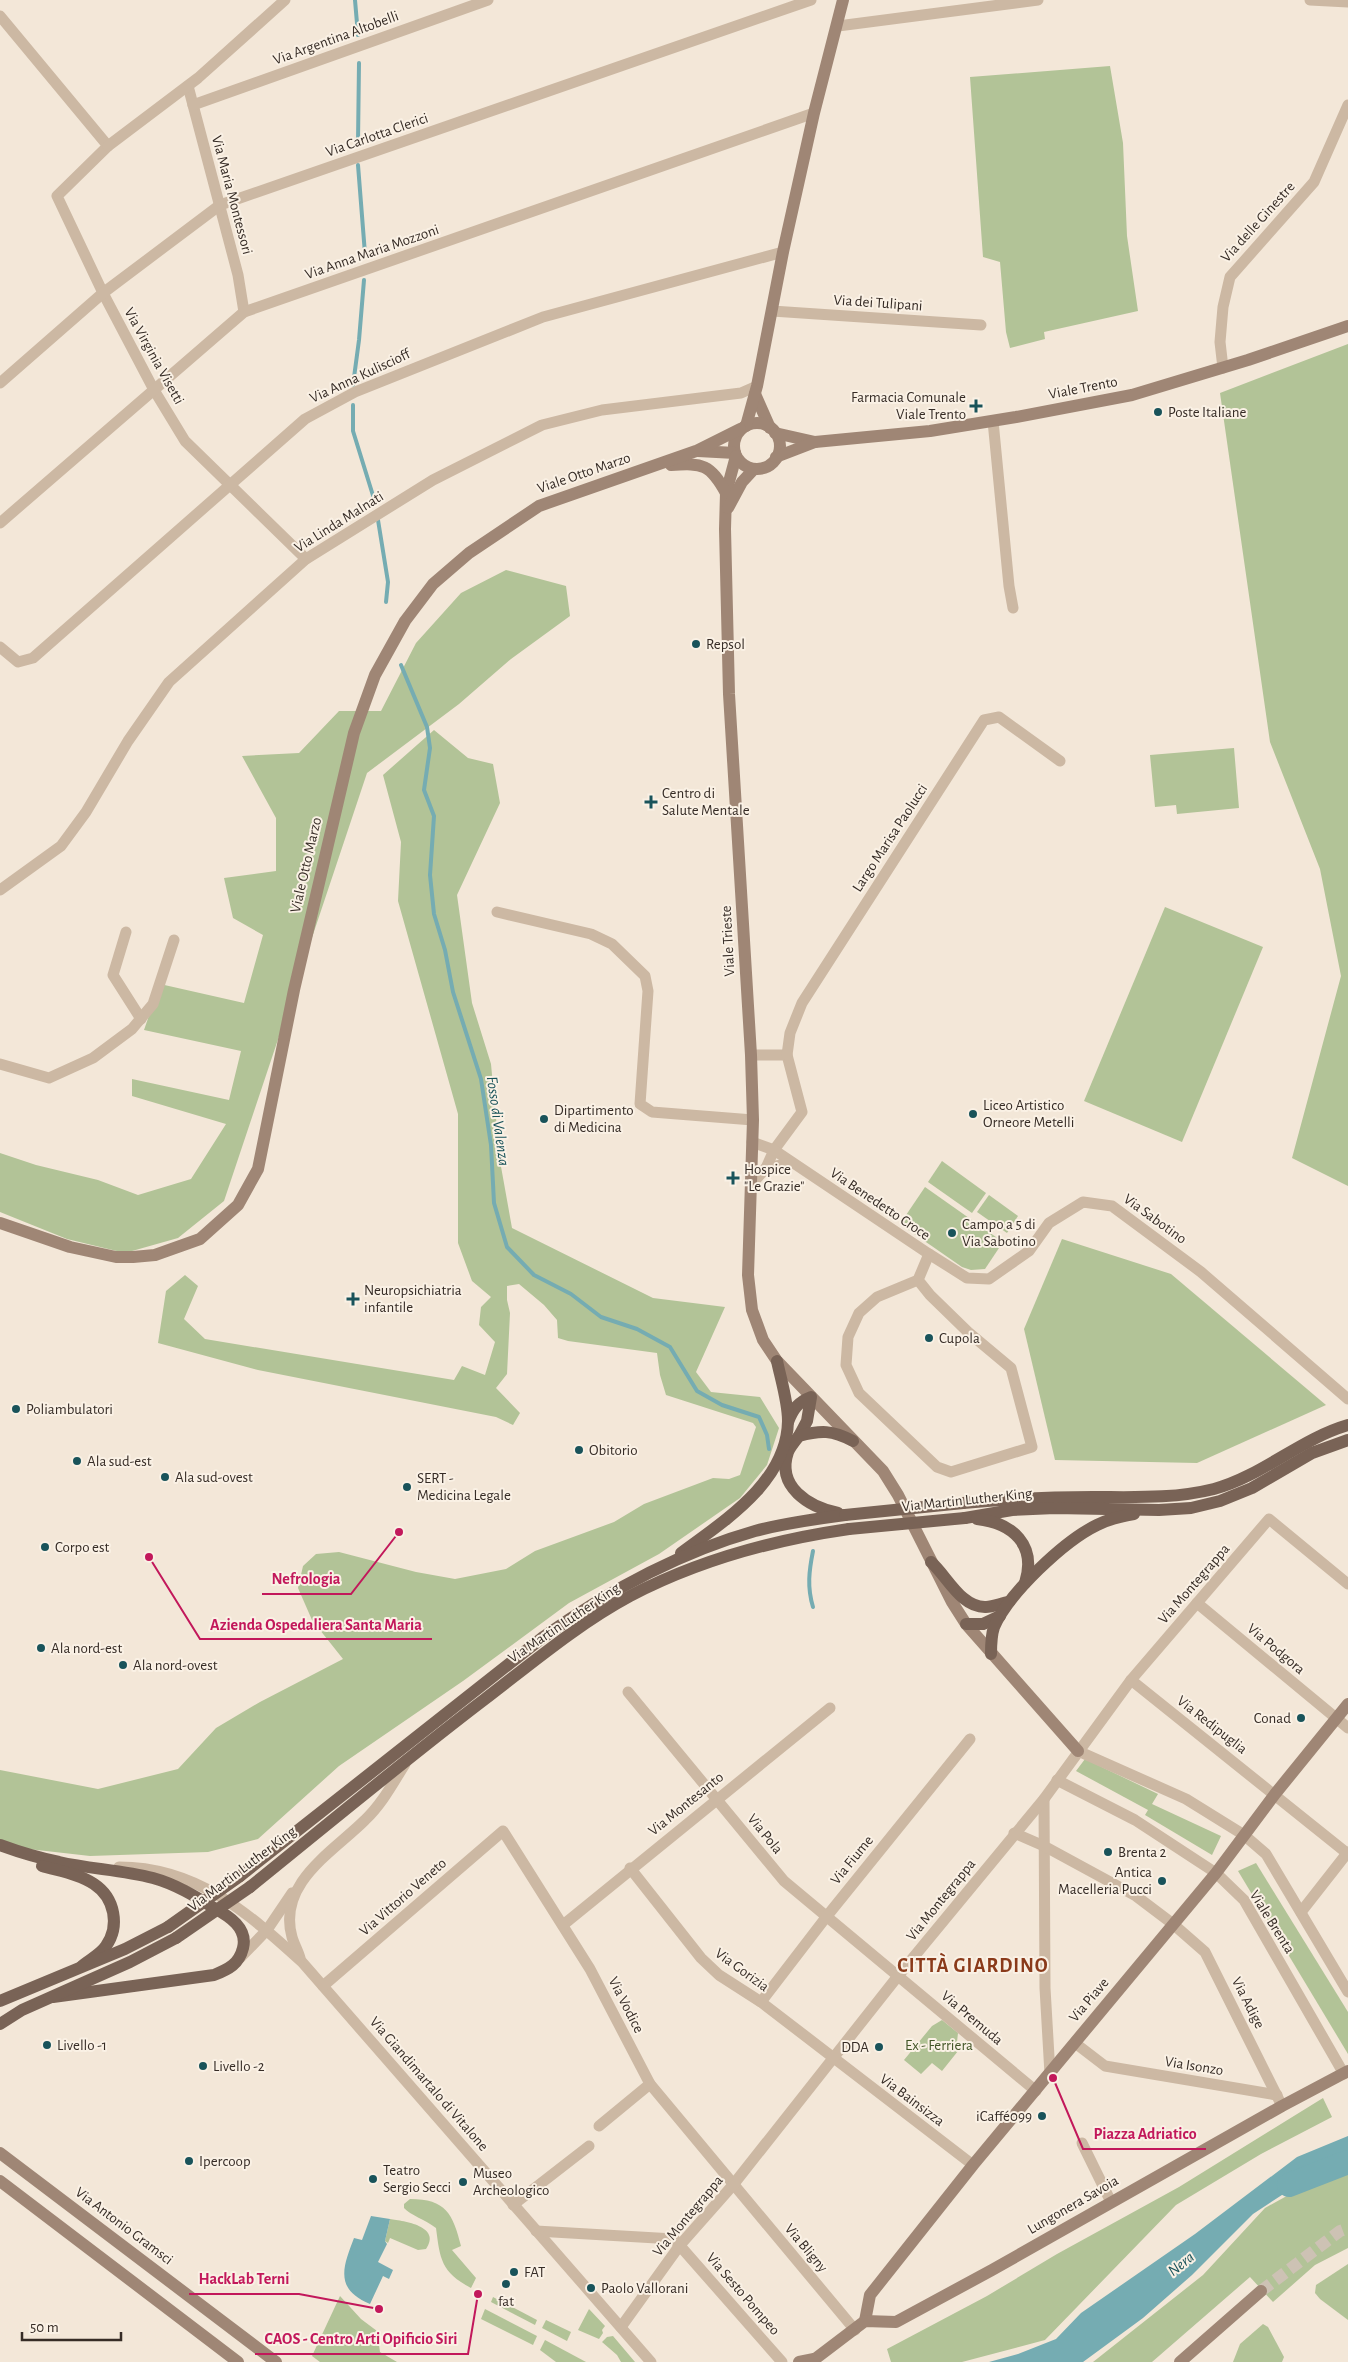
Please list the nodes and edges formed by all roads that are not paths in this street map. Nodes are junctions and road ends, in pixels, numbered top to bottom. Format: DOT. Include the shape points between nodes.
graph roads {
  1 [pos="285,0"];
  2 [pos="488,0"];
  3 [pos="811,0"];
  4 [pos="843,0"];
  5 [pos="1038,0"];
  6 [pos="1310,0"];
  7 [pos="1336,1"];
  8 [pos="1348,2"];
  9 [pos="972,4"];
  10 [pos="0,16"];
  11 [pos="838,26"];
  12 [pos="188,86"];
  13 [pos="193,105"];
  14 [pos="1348,105"];
  15 [pos="814,113"];
  16 [pos="108,146"];
  17 [pos="220,205"];
  18 [pos="782,252"];
  19 [pos="103,293"];
  20 [pos="772,311"];
  21 [pos="244,312"];
  22 [pos="982,325"];
  23 [pos="1347,329"];
  24 [pos="1223,368"];
  25 [pos="0,383"];
  26 [pos="154,390"];
  27 [pos="756,390"];
  28 [pos="993,421"];
  29 [pos="743,428"];
  30 [pos="773,430"];
  31 [pos="815,442"];
  32 [pos="696,451"];
  33 [pos="735,454"];
  34 [pos="776,457"];
  35 [pos="656,466"];
  36 [pos="754,468"];
  37 [pos="229,484"];
  38 [pos="726,493"];
  39 [pos="725,512"];
  40 [pos="0,523"];
  41 [pos="306,559"];
  42 [pos="1013,608"];
  43 [pos="0,647"];
  44 [pos="1060,761"];
  45 [pos="0,890"];
  46 [pos="497,912"];
  47 [pos="126,932"];
  48 [pos="174,940"];
  49 [pos="141,1018"];
  50 [pos="752,1055"];
  51 [pos="787,1055"];
  52 [pos="0,1064"];
  53 [pos="753,1120"];
  54 [pos="752,1142"];
  55 [pos="774,1150"];
  56 [pos="792,1162"];
  57 [pos="766,1168"];
  58 [pos="751,1185"];
  59 [pos="0,1223"];
  60 [pos="929,1254"];
  61 [pos="918,1280"];
  62 [pos="777,1361"];
  63 [pos="811,1397"];
  64 [pos="1348,1400"];
  65 [pos="788,1422"];
  66 [pos="1348,1425"];
  67 [pos="799,1436"];
  68 [pos="1348,1440"];
  69 [pos="853,1441"];
  70 [pos="1159,1510"];
  71 [pos="845,1515"];
  72 [pos="965,1518"];
  73 [pos="932,1562"];
  74 [pos="667,1563"];
  75 [pos="1025,1583"];
  76 [pos="1348,1584"];
  77 [pos="1009,1602"];
  78 [pos="1197,1603"];
  79 [pos="984,1607"];
  80 [pos="1000,1616"];
  81 [pos="966,1624"];
  82 [pos="991,1654"];
  83 [pos="1131,1680"];
  84 [pos="628,1692"];
  85 [pos="1348,1704"];
  86 [pos="830,1708"];
  87 [pos="1336,1718"];
  88 [pos="1348,1728"];
  89 [pos="970,1739"];
  90 [pos="1078,1751"];
  91 [pos="408,1758"];
  92 [pos="1057,1780"];
  93 [pos="1275,1794"];
  94 [pos="716,1798"];
  95 [pos="1044,1799"];
  96 [pos="503,1831"];
  97 [pos="1014,1833"];
  98 [pos="1244,1835"];
  99 [pos="0,1845"];
  100 [pos="1044,1846"];
  101 [pos="0,1853"];
  102 [pos="1348,1853"];
  103 [pos="98,1867"];
  104 [pos="630,1868"];
  105 [pos="1216,1873"];
  106 [pos="297,1887"];
  107 [pos="1301,1912"];
  108 [pos="827,1916"];
  109 [pos="1173,1924"];
  110 [pos="563,1925"];
  111 [pos="267,1930"];
  112 [pos="240,1958"];
  113 [pos="302,1962"];
  114 [pos="82,1966"];
  115 [pos="898,1976"];
  116 [pos="323,1986"];
  117 [pos="1348,1992"];
  118 [pos="54,1997"];
  119 [pos="0,2001"];
  120 [pos="760,2002"];
  121 [pos="0,2024"];
  122 [pos="1075,2043"];
  123 [pos="833,2059"];
  124 [pos="1346,2073"];
  125 [pos="1050,2074"];
  126 [pos="650,2084"];
  127 [pos="1036,2091"];
  128 [pos="1280,2101"];
  129 [pos="599,2126"];
  130 [pos="1082,2143"];
  131 [pos="589,2146"];
  132 [pos="0,2153"];
  133 [pos="973,2165"];
  134 [pos="0,2181"];
  135 [pos="733,2185"];
  136 [pos="1111,2202"];
  137 [pos="512,2205"];
  138 [pos="536,2231"];
  139 [pos="680,2245"];
  140 [pos="1262,2291"];
  141 [pos="865,2321"];
  142 [pos="621,2327"];
  143 [pos="855,2330"];
  144 [pos="813,2360"];
  145 [pos="238,2362"];
  146 [pos="276,2362"];
  147 [pos="651,2362"];
  148 [pos="782,2362"];
  149 [pos="799,2362"];
  150 [pos="1180,2362"];
  1 -- 12 [label="street, Via Virginia Visetti"];
  2 -- 13 [label="street, Via Argentina Altobelli"];
  3 -- 17 [label="street, Via Carlotta Clerici"];
  4 -- 11 [label="street"];
  5 -- 9 [label="street"];
  6 -- 7 [label="street"];
  7 -- 8 [label="street"];
  9 -- 11 [label="street"];
  10 -- 16 [label="street"];
  11 -- 15 [label="street"];
  12 -- 13 [label="street, Via Maria Montessori"];
  12 -- 16 [label="street, Via Virginia Visetti"];
  13 -- 17 [label="street, Via Maria Montessori"];
  14 -- 24 [label="street, Via delle Ginestre" via="1314,182 1230,277 1220,342"];
  15 -- 18 [label="street"];
  15 -- 21 [label="street, Via Anna Maria Mozzoni"];
  16 -- 19 [label="street, Via Virginia Visetti" via="57,196"];
  17 -- 19 [label="street, Via Carlotta Clerici"];
  17 -- 21 [label="street, Via Maria Montessori"];
  18 -- 20 [label="street"];
  18 -- 37 [label="street, Via Anna Kuliscioff" via="544,316 374,384 305,418"];
  19 -- 25 [label="street, Via Carlotta Clerici"];
  19 -- 26 [label="street, Via Virginia Visetti"];
  20 -- 22 [label="street, Via dei Tulipani"];
  20 -- 27 [label="street"];
  21 -- 26 [label="street, Via Anna Maria Mozzoni"];
  23 -- 24 [label="street, Viale Trento"];
  24 -- 28 [label="street, Viale Trento" via="1132,395"];
  26 -- 37 [label="street, Via Virginia Visetti" via="185,441"];
  26 -- 40 [label="street, Via Anna Maria Mozzoni"];
  27 -- 29 [label="street"];
  27 -- 30 [label="street"];
  27 -- 41 [label="street, Via Linda Malnati" via="602,410 542,425 433,480"];
  28 -- 31 [label="street, Viale Trento"];
  28 -- 42 [label="street"];
  29 -- 30 [label="street" via="758,423"];
  29 -- 32 [label="street, Viale Otto Marzo"];
  29 -- 33 [label="street" via="734,440"];
  30 -- 31 [label="street, Viale Trento"];
  30 -- 34 [label="street" via="779,448"];
  31 -- 34 [label="street, Viale Trento"];
  32 -- 33 [label="street, Viale Otto Marzo"];
  32 -- 35 [label="street, Viale Otto Marzo"];
  33 -- 36 [label="street" via="740,462"];
  33 -- 38 [label="street, Viale Trieste"];
  34 -- 36 [label="street" via="767,466"];
  35 -- 38 [label="street" via="697,463 718,478"];
  35 -- 59 [label="street, Viale Otto Marzo" via="539,506 469,553 433,584 405,621 375,675 354,733 294,990 258,1169 238,1205 200,1239 155,1255 133,1257 116,1257 70,1247"];
  36 -- 39 [label="street"];
  37 -- 41 [label="street, Via Virginia Visetti"];
  37 -- 43 [label="street, Via Anna Kuliscioff" via="32,658 18,662"];
  38 -- 39 [label="street, Viale Trieste"];
  39 -- 50 [label="street, Viale Trieste" via="729,694"];
  41 -- 45 [label="street, Via Linda Malnati" via="169,682 62,846"];
  44 -- 51 [label="street, Largo Marisa Paolucci" via="999,717 984,720 802,1003 790,1033"];
  46 -- 53 [label="street" via="591,934 612,944 645,976 648,991 640,1104 652,1112"];
  47 -- 49 [label="street" via="113,975"];
  48 -- 49 [label="street" via="153,1004"];
  49 -- 52 [label="street" via="132,1029 94,1058 49,1078"];
  50 -- 51 [label="street"];
  50 -- 53 [label="street, Viale Trieste"];
  51 -- 55 [label="street, Largo Marisa Paolucci" via="802,1112"];
  53 -- 54 [label="street, Viale Trieste"];
  54 -- 55 [label="street, Via Benedetto Croce"];
  54 -- 58 [label="street, Viale Trieste"];
  55 -- 56 [label="street, Via Benedetto Croce"];
  55 -- 57 [label="street"];
  56 -- 57 [label="street"];
  56 -- 60 [label="street, Via Benedetto Croce"];
  57 -- 58 [label="street"];
  58 -- 62 [label="street, Viale Trieste" via="748,1275 752,1310"];
  60 -- 61 [label="street, Via Benedetto Croce"];
  60 -- 64 [label="street, Via Sabotino" via="967,1278 989,1279 1030,1251 1049,1223 1083,1202 1112,1206 1201,1272"];
  61 -- 61 [label="street" via="877,1297 859,1313 848,1336 846,1365 859,1393 937,1467 951,1472 1032,1447 1011,1368 968,1332"];
  62 -- 63 [label="street, Viale Trieste"];
  62 -- 65 [label="main road"];
  63 -- 65 [label="main road" via="802,1400"];
  63 -- 67 [label="main road" via="807,1421"];
  63 -- 69 [label="street, Viale Trieste"];
  65 -- 74 [label="main road" via="775,1467 759,1491"];
  66 -- 71 [label="main road, Via Martin Luther King, bridge" via="1307,1441 1246,1476 1189,1494 1011,1498"];
  67 -- 69 [label="main road" via="830,1431"];
  67 -- 71 [label="main road" via="788,1451 785,1470 791,1487 804,1500 822,1510"];
  68 -- 70 [label="main road, Via Martin Luther King" via="1312,1453 1252,1488 1220,1501 1191,1508"];
  69 -- 73 [label="street, Viale Trieste" via="883,1471"];
  70 -- 72 [label="main road, Via Martin Luther King" via="1055,1508 1012,1510"];
  70 -- 75 [label="main road" via="1097,1525"];
  71 -- 74 [label="main road, Via Martin Luther King" via="756,1531"];
  72 -- 75 [label="main road" via="1006,1526 1021,1540 1028,1559"];
  72 -- 91 [label="main road, Via Martin Luther King, bridge" via="803,1536 719,1558 673,1576 629,1597 550,1648"];
  73 -- 79 [label="main road" via="966,1600"];
  73 -- 81 [label="street, Viale Trieste"];
  74 -- 114 [label="main road, Via Martin Luther King, bridge" via="623,1585 542,1638 240,1876 168,1927 125,1950"];
  75 -- 77 [label="main road"];
  76 -- 78 [label="street, Via Montegrappa" via="1269,1520"];
  77 -- 79 [label="main road"];
  77 -- 80 [label="main road"];
  78 -- 83 [label="street, Via Montegrappa"];
  78 -- 87 [label="street, Via Podgora"];
  79 -- 81 [label="main road" via="975,1612"];
  80 -- 81 [label="main road" via="983,1624"];
  80 -- 82 [label="main road" via="991,1639"];
  81 -- 82 [label="street, Viale Trieste"];
  82 -- 90 [label="street, Viale Trieste"];
  83 -- 90 [label="street, Via Montegrappa"];
  83 -- 93 [label="street, Via Redipuglia"];
  84 -- 94 [label="street, Via Pola"];
  85 -- 87 [label="street, Via Piave"];
  86 -- 94 [label="street, Via Montesanto"];
  87 -- 88 [label="street, Via Podgora"];
  87 -- 93 [label="street, Via Piave"];
  89 -- 108 [label="street, Via Fiume"];
  90 -- 92 [label="street, Via Montegrappa"];
  90 -- 98 [label="street, Viale Brenta" via="1186,1799"];
  91 -- 106 [label="street, Via Giandimartalo di Vitalone" via="381,1802 309,1870"];
  91 -- 118 [label="main road, Via Martin Luther King, bridge" via="250,1887 176,1938"];
  92 -- 95 [label="street, Via Montegrappa"];
  92 -- 105 [label="street, Viale Brenta" via="1135,1820"];
  93 -- 98 [label="street, Via Piave"];
  93 -- 102 [label="street, Via Redipuglia"];
  94 -- 104 [label="street, Via Montesanto"];
  94 -- 108 [label="street, Via Pola" via="784,1881"];
  95 -- 97 [label="street, Via Montegrappa"];
  95 -- 100 [label="street"];
  96 -- 110 [label="street, Via Vodice"];
  96 -- 116 [label="street, Via Vittorio Veneto"];
  97 -- 100 [label="street, Via Adige"];
  97 -- 115 [label="street, Via Montegrappa"];
  98 -- 105 [label="street, Via Piave"];
  98 -- 107 [label="street, Viale Brenta" via="1266,1854"];
  99 -- 103 [label="main road" via="59,1862"];
  100 -- 109 [label="street, Via Adige" via="1136,1896"];
  100 -- 125 [label="street"];
  101 -- 114 [label="main road" via="84,1879 104,1893 112,1906 112,1934 105,1948"];
  102 -- 107 [label="street"];
  103 -- 111 [label="street, Via Giandimartalo di Vitalone" via="156,1870 189,1879 245,1911"];
  103 -- 112 [label="main road" via="154,1878 184,1890 232,1918 242,1931 244,1945"];
  104 -- 110 [label="street, Via Montesanto"];
  104 -- 120 [label="street, Via Gorizia" via="701,1958"];
  105 -- 109 [label="street, Via Piave"];
  105 -- 124 [label="street, Viale Brenta" via="1244,1900"];
  106 -- 111 [label="street, Via Giandimartalo di Vitalone"];
  106 -- 113 [label="street, Via Giandimartalo di Vitalone" via="290,1911 291,1936"];
  107 -- 117 [label="street, Viale Brenta"];
  108 -- 115 [label="street, Via Pola"];
  108 -- 120 [label="street, Via Fiume"];
  109 -- 122 [label="street, Via Piave"];
  109 -- 128 [label="street, Via Adige" via="1205,1952"];
  110 -- 126 [label="street, Via Vodice" via="590,1969"];
  111 -- 112 [label="street, Via Giandimartalo di Vitalone"];
  111 -- 113 [label="street, Via Giandimartalo di Vitalone"];
  112 -- 118 [label="main road" via="230,1969 214,1975"];
  113 -- 116 [label="street, Via Giandimartalo di Vitalone"];
  114 -- 119 [label="main road, Via Martin Luther King"];
  115 -- 123 [label="street, Via Montegrappa"];
  115 -- 127 [label="street, Via Premuda"];
  116 -- 137 [label="street, Via Giandimartalo di Vitalone"];
  118 -- 121 [label="main road, Via Martin Luther King" via="22,2010"];
  120 -- 123 [label="street, Via Gorizia"];
  122 -- 125 [label="street, Via Piave"];
  122 -- 128 [label="street, Via Isonzo" via="1106,2066"];
  123 -- 133 [label="street, Via Bainsizza"];
  123 -- 135 [label="street, Via Montegrappa"];
  124 -- 128 [label="street, Lungonera Savoia"];
  125 -- 127 [label="street, Via Piave"];
  126 -- 129 [label="street"];
  126 -- 135 [label="street, Via Vodice"];
  127 -- 133 [label="street, Via Piave"];
  128 -- 136 [label="street, Lungonera Savoia"];
  130 -- 136 [label="street"];
  131 -- 137 [label="street"];
  132 -- 146 [label="street, Via Antonio Gramsci"];
  133 -- 141 [label="street, Via Piave" via="870,2295"];
  134 -- 145 [label="street"];
  135 -- 139 [label="street, Via Montegrappa"];
  135 -- 143 [label="street, Via Bligny"];
  136 -- 141 [label="street, Lungonera Savoia" via="896,2322"];
  137 -- 138 [label="street, Via Giandimartalo di Vitalone"];
  138 -- 139 [label="street" via="674,2239"];
  138 -- 142 [label="street, Via Giandimartalo di Vitalone"];
  139 -- 142 [label="street, Via Montegrappa"];
  139 -- 148 [label="street, Via Sesto Pompeo"];
  140 -- 150 [label="street"];
  141 -- 143 [label="street"];
  142 -- 147 [label="street, Via Giandimartalo di Vitalone"];
  143 -- 144 [label="street"];
  144 -- 149 [label="street"];
}
